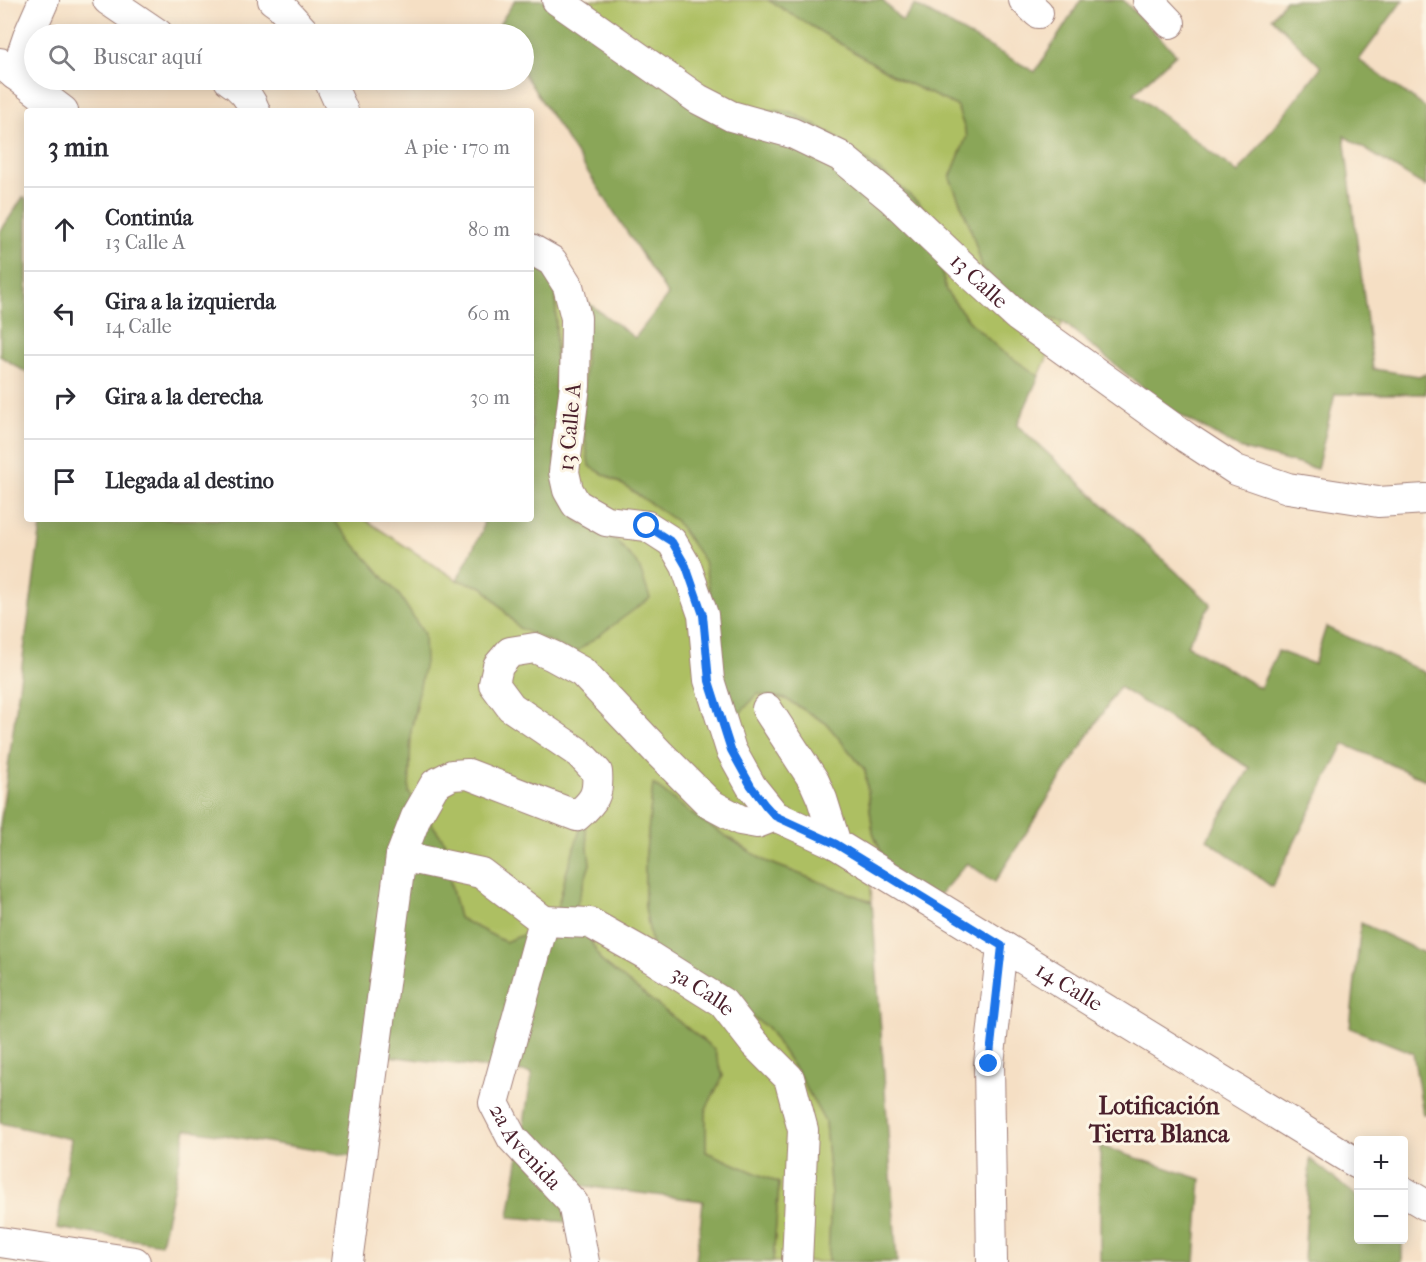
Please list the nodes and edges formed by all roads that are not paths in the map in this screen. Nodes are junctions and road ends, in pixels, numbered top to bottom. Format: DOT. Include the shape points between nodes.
graph roads {
  1 [pos="44,0"];
  2 [pos="108,0"];
  3 [pos="273,0"];
  4 [pos="557,0"];
  5 [pos="1148,0"];
  6 [pos="1170,23"];
  7 [pos="33,24"];
  8 [pos="143,24"];
  9 [pos="297,24"];
  10 [pos="24,42"];
  11 [pos="8,69"];
  12 [pos="24,81"];
  13 [pos="36,90"];
  14 [pos="242,90"];
  15 [pos="334,90"];
  16 [pos="59,108"];
  17 [pos="254,108"];
  18 [pos="342,108"];
  19 [pos="534,251"];
  20 [pos="1426,499"];
  21 [pos="766,709"];
  22 [pos="775,816"];
  23 [pos="836,844"];
  24 [pos="401,856"];
  25 [pos="544,921"];
  26 [pos="1002,946"];
  27 [pos="1354,1161"];
  28 [pos="1408,1195"];
  29 [pos="1426,1206"];
  30 [pos="0,1242"];
  31 [pos="135,1262"];
  32 [pos="347,1262"];
  33 [pos="584,1262"];
  34 [pos="797,1262"];
  35 [pos="992,1262"];
  1 -- 7 [label="street"];
  2 -- 8 [label="street"];
  3 -- 9 [label="street"];
  4 -- 20 [label="street, 13 Calle" via="698,99 731,116 792,133 840,156 891,198 1017,316 1236,470 1299,490 1378,502"];
  5 -- 6 [label="street"];
  10 -- 11 [label="street"];
  11 -- 12 [label="street"];
  13 -- 16 [label="street"];
  14 -- 17 [label="street"];
  15 -- 18 [label="street"];
  19 -- 22 [label="street, 13 Calle A" via="552,261 568,286 576,318 575,387 564,472 568,490 576,504 606,521 647,526 672,542 686,566 703,615 709,681 731,750 751,786"];
  21 -- 23 [label="street" via="814,781"];
  22 -- 23 [label="street, 14 Calle"];
  22 -- 24 [label="street" via="757,823 740,820 710,804 582,672 535,648 510,652 498,666 494,684 512,707 579,753 597,772 598,787 591,804 577,816 468,774 452,775 435,784 416,817"];
  23 -- 26 [label="street, 14 Calle"];
  24 -- 25 [label="street" via="481,873"];
  24 -- 32 [label="street"];
  25 -- 33 [label="street, 2a Avenida" via="494,1103 512,1138 573,1203"];
  25 -- 34 [label="street, 3a Calle" via="590,923 723,1003 755,1044 789,1078 803,1130"];
  26 -- 27 [label="street, 14 Calle"];
  26 -- 35 [label="street" via="989,1064"];
  28 -- 29 [label="street"];
  30 -- 31 [label="street"];
}
